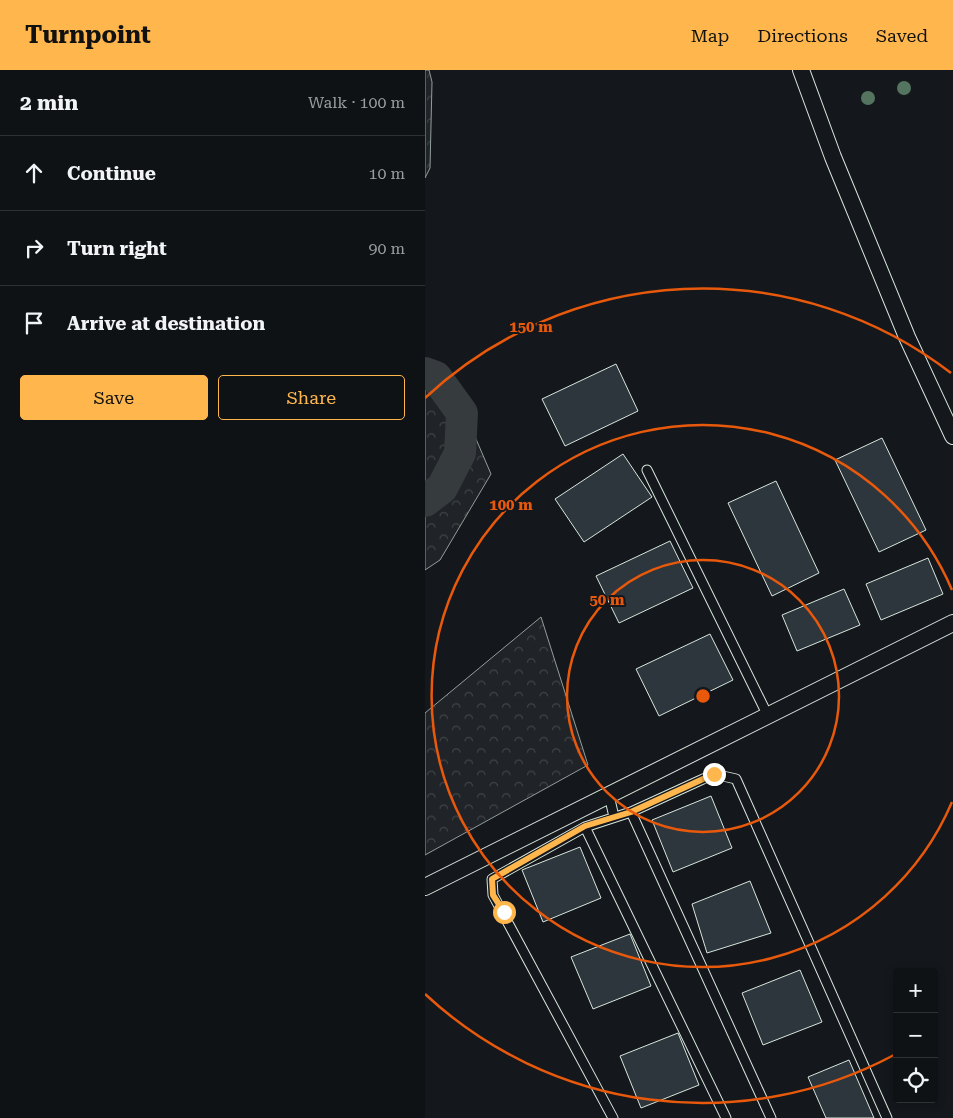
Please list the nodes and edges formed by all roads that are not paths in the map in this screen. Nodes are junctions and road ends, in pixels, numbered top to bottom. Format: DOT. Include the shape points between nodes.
graph roads {
  1 [pos="801,70"];
  2 [pos="953,436"];
  3 [pos="647,470"];
  4 [pos="953,623"];
  5 [pos="768,716"];
  6 [pos="609,795"];
  7 [pos="631,812"];
  8 [pos="614,817"];
  9 [pos="585,826"];
  10 [pos="425,887"];
  11 [pos="613,1118"];
  12 [pos="726,1118"];
  13 [pos="771,1118"];
  14 [pos="887,1118"];
  1 -- 2 [label="street" via="903,328"];
  3 -- 5 [label="lane"];
  4 -- 5 [label="street"];
  5 -- 6 [label="street"];
  6 -- 8 [label="lane"];
  6 -- 10 [label="street"];
  7 -- 8 [label="lane"];
  7 -- 13 [label="lane"];
  7 -- 14 [label="lane" via="714,774 736,779"];
  8 -- 9 [label="lane"];
  9 -- 11 [label="lane" via="492,879 493,895"];
  9 -- 12 [label="lane"];
}
